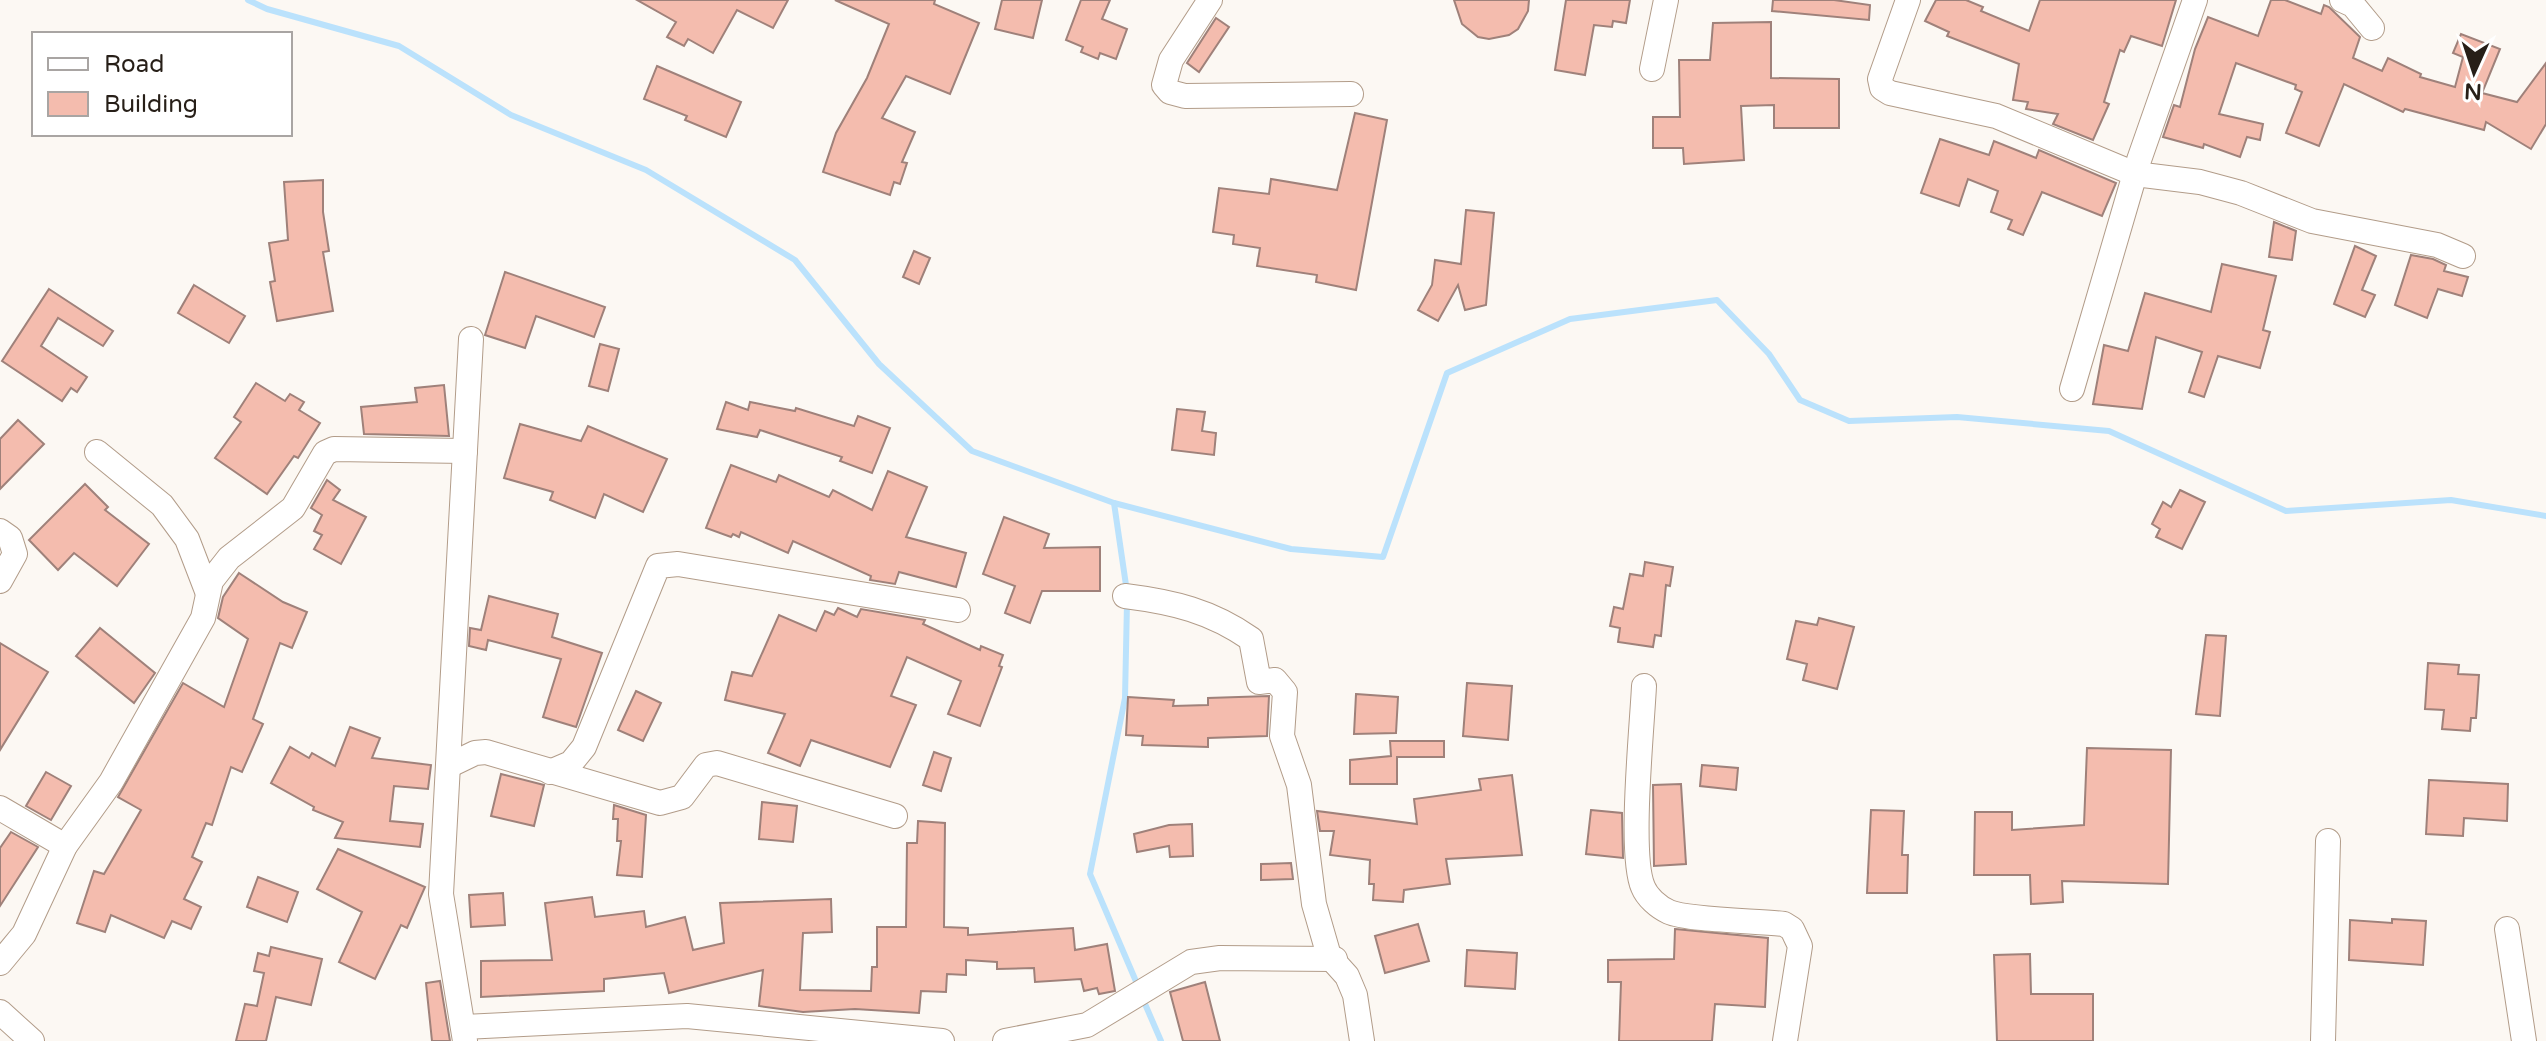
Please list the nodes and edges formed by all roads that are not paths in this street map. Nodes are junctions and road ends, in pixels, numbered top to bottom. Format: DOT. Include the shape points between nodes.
graph roads {
  1 [pos="1210,0"];
  2 [pos="1666,0"];
  3 [pos="1908,0"];
  4 [pos="2195,0"];
  5 [pos="2342,0"];
  6 [pos="2372,28"];
  7 [pos="1652,69"];
  8 [pos="1351,94"];
  9 [pos="2135,174"];
  10 [pos="2463,256"];
  11 [pos="471,339"];
  12 [pos="2072,389"];
  13 [pos="465,451"];
  14 [pos="97,452"];
  15 [pos="0,531"];
  16 [pos="0,581"];
  17 [pos="207,591"];
  18 [pos="1125,596"];
  19 [pos="958,610"];
  20 [pos="1644,686"];
  21 [pos="448,766"];
  22 [pos="550,772"];
  23 [pos="0,808"];
  24 [pos="895,816"];
  25 [pos="2328,841"];
  26 [pos="65,846"];
  27 [pos="2507,929"];
  28 [pos="1335,959"];
  29 [pos="0,963"];
  30 [pos="0,1012"];
  31 [pos="464,1034"];
  32 [pos="32,1041"];
  33 [pos="942,1041"];
  34 [pos="1005,1041"];
  35 [pos="1362,1041"];
  36 [pos="1785,1041"];
  37 [pos="2323,1041"];
  38 [pos="2524,1041"];
  1 -- 8 [label="street" via="1171,60 1164,85 1170,92"];
  2 -- 7 [label="street"];
  3 -- 9 [label="street" via="1880,79 1882,88 1996,116"];
  4 -- 9 [label="street"];
  5 -- 6 [label="street"];
  9 -- 10 [label="street" via="2200,182 2312,221 2437,245"];
  9 -- 12 [label="street"];
  11 -- 13 [label="street"];
  13 -- 17 [label="street" via="325,453 293,508 229,558"];
  13 -- 21 [label="street"];
  14 -- 17 [label="street" via="162,505 187,539"];
  15 -- 16 [label="street" via="10,538 15,554"];
  17 -- 26 [label="street" via="203,618 111,782"];
  18 -- 28 [label="street" via="1171,602 1224,620 1251,639 1259,682 1275,680 1285,692 1282,736 1299,785 1314,904 1324,943"];
  19 -- 22 [label="street" via="678,564 658,566 584,747 571,763"];
  20 -- 36 [label="street" via="1638,842 1643,889 1670,913 1792,929 1800,946"];
  21 -- 22 [label="street" via="486,752"];
  21 -- 31 [label="street" via="441,894"];
  22 -- 24 [label="street" via="660,803 682,797 706,765 717,763"];
  23 -- 26 [label="street"];
  25 -- 37 [label="street"];
  26 -- 29 [label="street" via="24,934"];
  27 -- 38 [label="street"];
  28 -- 34 [label="street" via="1206,959 1175,969 1087,1025"];
  28 -- 35 [label="street" via="1355,995"];
  30 -- 32 [label="street"];
  31 -- 33 [label="street" via="687,1016"];
}
